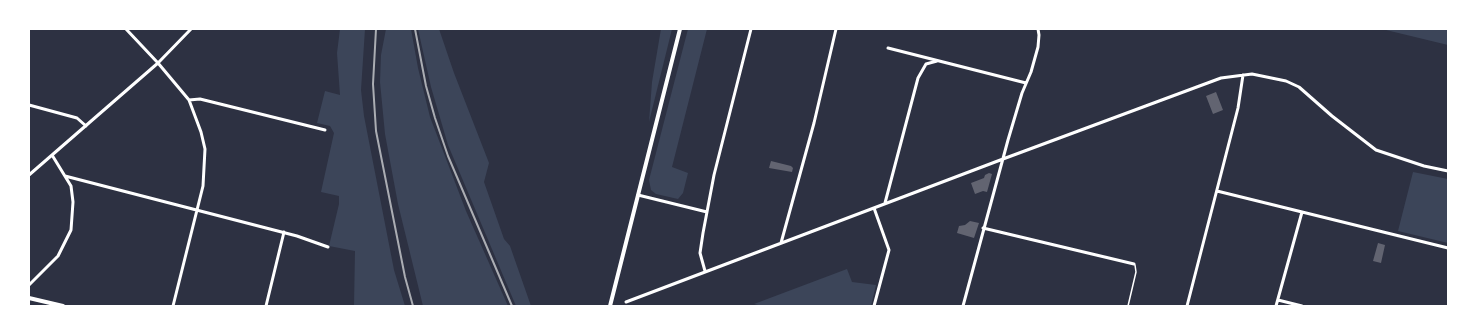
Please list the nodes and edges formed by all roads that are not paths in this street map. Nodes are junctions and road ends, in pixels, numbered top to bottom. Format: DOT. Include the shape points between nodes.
graph roads {
  1 [pos="126,29"];
  2 [pos="191,29"];
  3 [pos="680,29"];
  4 [pos="751,29"];
  5 [pos="836,29"];
  6 [pos="1038,29"];
  7 [pos="888,48"];
  8 [pos="937,61"];
  9 [pos="158,63"];
  10 [pos="1243,75"];
  11 [pos="1026,83"];
  12 [pos="188,100"];
  13 [pos="29,105"];
  14 [pos="86,126"];
  15 [pos="325,130"];
  16 [pos="52,155"];
  17 [pos="1003,159"];
  18 [pos="1448,171"];
  19 [pos="29,175"];
  20 [pos="65,176"];
  21 [pos="1217,191"];
  22 [pos="638,194"];
  23 [pos="885,203"];
  24 [pos="874,208"];
  25 [pos="197,209"];
  26 [pos="707,212"];
  27 [pos="1302,212"];
  28 [pos="983,228"];
  29 [pos="284,232"];
  30 [pos="781,243"];
  31 [pos="328,247"];
  32 [pos="1448,248"];
  33 [pos="1134,264"];
  34 [pos="705,272"];
  35 [pos="29,285"];
  36 [pos="29,298"];
  37 [pos="1278,300"];
  38 [pos="626,302"];
  39 [pos="63,306"];
  40 [pos="173,306"];
  41 [pos="266,306"];
  42 [pos="610,306"];
  43 [pos="874,306"];
  44 [pos="963,306"];
  45 [pos="1128,306"];
  46 [pos="1187,306"];
  47 [pos="1276,306"];
  48 [pos="1302,306"];
  1 -- 9 [label="street"];
  2 -- 9 [label="street"];
  3 -- 22 [label="main road"];
  4 -- 26 [label="street"];
  5 -- 30 [label="street" via="814,123"];
  6 -- 11 [label="street" via="1038,47"];
  7 -- 8 [label="street"];
  8 -- 11 [label="street"];
  8 -- 23 [label="street" via="926,64 918,78"];
  9 -- 12 [label="street"];
  9 -- 14 [label="street"];
  10 -- 17 [label="street" via="1221,78"];
  10 -- 18 [label="street" via="1260,75 1299,87 1376,150"];
  10 -- 21 [label="street" via="1238,108"];
  11 -- 17 [label="street"];
  12 -- 15 [label="street" via="200,99"];
  12 -- 25 [label="street" via="205,149 203,186"];
  13 -- 14 [label="street" via="76,118"];
  14 -- 16 [label="street"];
  16 -- 19 [label="street"];
  16 -- 20 [label="street"];
  17 -- 23 [label="street"];
  17 -- 28 [label="street"];
  20 -- 25 [label="street"];
  20 -- 35 [label="street" via="71,186 73,202 71,230 58,256"];
  21 -- 27 [label="street"];
  21 -- 46 [label="street"];
  22 -- 26 [label="street"];
  22 -- 42 [label="main road"];
  23 -- 24 [label="street"];
  24 -- 30 [label="street"];
  24 -- 43 [label="street" via="889,250"];
  25 -- 29 [label="street"];
  25 -- 40 [label="street"];
  26 -- 34 [label="street" via="700,253"];
  27 -- 32 [label="street"];
  27 -- 37 [label="street"];
  28 -- 33 [label="street"];
  28 -- 44 [label="street"];
  29 -- 31 [label="street"];
  29 -- 41 [label="street"];
  30 -- 34 [label="street"];
  33 -- 45 [label="lane" via="1136,272"];
  34 -- 38 [label="street"];
  36 -- 39 [label="main road"];
  37 -- 47 [label="street"];
  37 -- 48 [label="street"];
}
